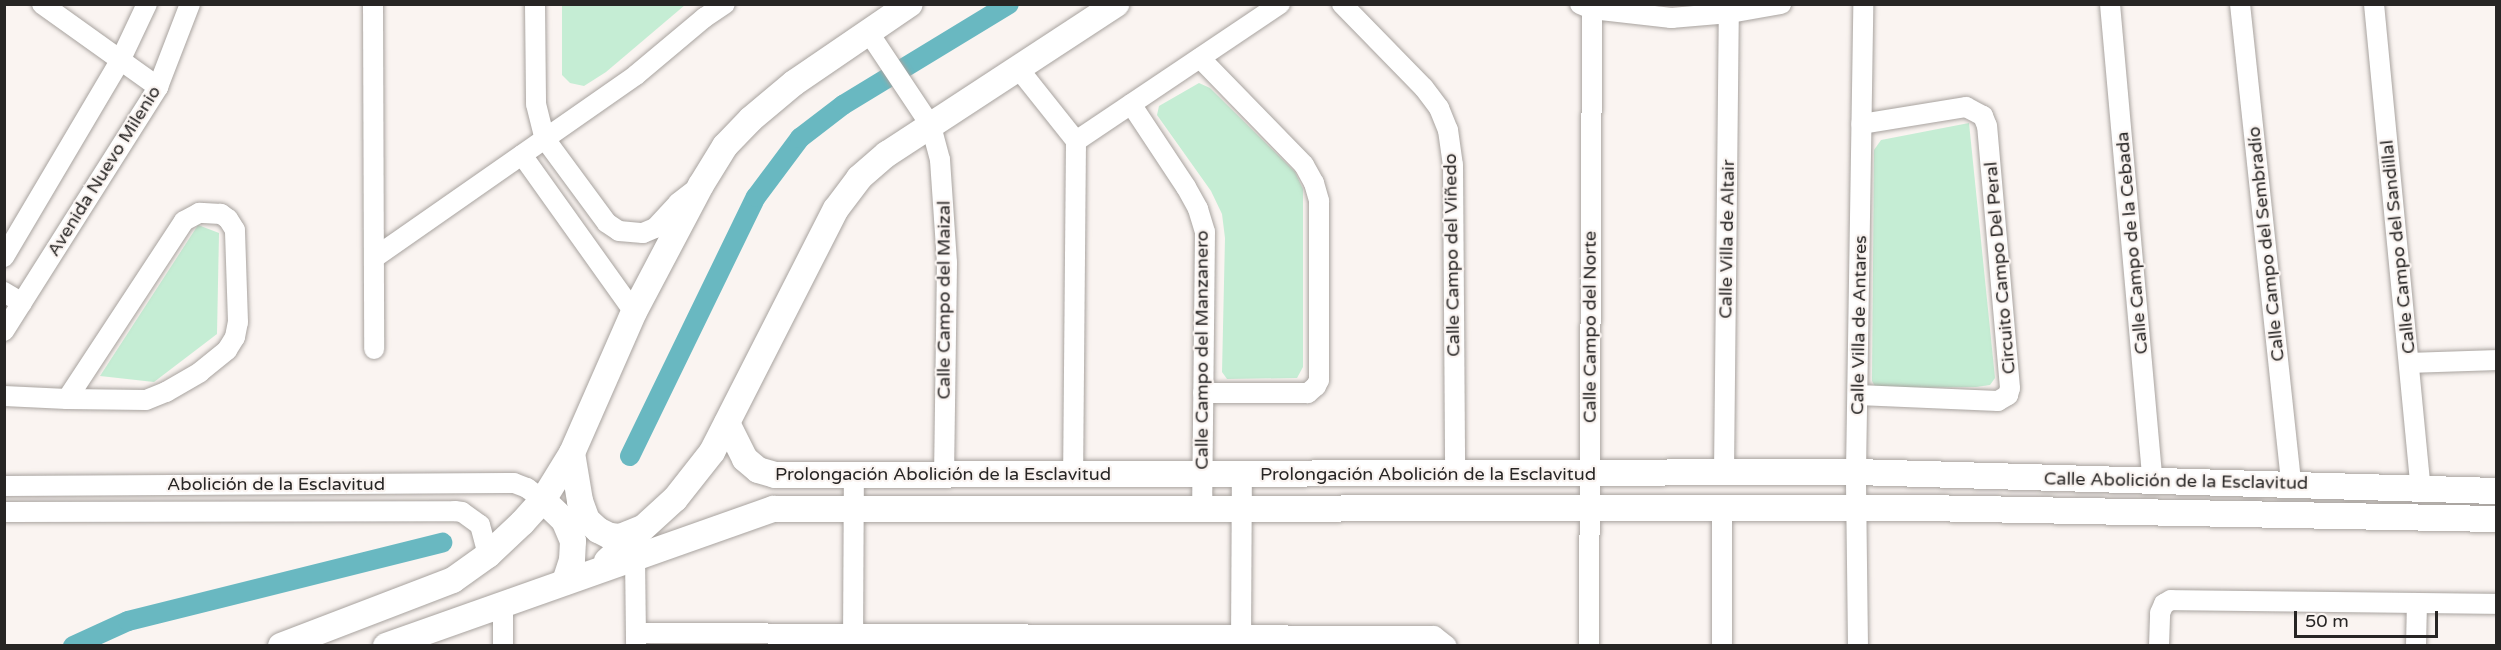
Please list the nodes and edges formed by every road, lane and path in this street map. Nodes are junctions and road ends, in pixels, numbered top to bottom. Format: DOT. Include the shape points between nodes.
graph roads {
  1 [pos="42,4"];
  2 [pos="147,4"];
  3 [pos="190,4"];
  4 [pos="374,4"];
  5 [pos="535,4"];
  6 [pos="725,4"];
  7 [pos="910,4"];
  8 [pos="1116,4"];
  9 [pos="1280,4"];
  10 [pos="1342,4"];
  11 [pos="1781,4"];
  12 [pos="1863,4"];
  13 [pos="2110,4"];
  14 [pos="2240,4"];
  15 [pos="2373,4"];
  16 [pos="1586,7"];
  17 [pos="1730,9"];
  18 [pos="704,11"];
  19 [pos="869,33"];
  20 [pos="1200,58"];
  21 [pos="120,61"];
  22 [pos="1018,68"];
  23 [pos="158,87"];
  24 [pos="1131,104"];
  25 [pos="1861,123"];
  26 [pos="931,126"];
  27 [pos="545,139"];
  28 [pos="1076,141"];
  29 [pos="522,155"];
  30 [pos="701,185"];
  31 [pos="4,257"];
  32 [pos="374,258"];
  33 [pos="4,292"];
  34 [pos="634,312"];
  35 [pos="11,316"];
  36 [pos="374,349"];
  37 [pos="2496,360"];
  38 [pos="2410,363"];
  39 [pos="1203,393"];
  40 [pos="1858,395"];
  41 [pos="4,396"];
  42 [pos="67,399"];
  43 [pos="728,423"];
  44 [pos="572,453"];
  45 [pos="1856,472"];
  46 [pos="1589,473"];
  47 [pos="1724,473"];
  48 [pos="1242,474"];
  49 [pos="1455,474"];
  50 [pos="1073,475"];
  51 [pos="1202,475"];
  52 [pos="854,476"];
  53 [pos="944,476"];
  54 [pos="2153,482"];
  55 [pos="2291,483"];
  56 [pos="4,486"];
  57 [pos="2421,490"];
  58 [pos="2496,490"];
  59 [pos="543,500"];
  60 [pos="854,507"];
  61 [pos="1202,508"];
  62 [pos="1242,508"];
  63 [pos="1589,509"];
  64 [pos="1722,509"];
  65 [pos="1856,509"];
  66 [pos="4,512"];
  67 [pos="2496,519"];
  68 [pos="647,526"];
  69 [pos="488,555"];
  70 [pos="635,556"];
  71 [pos="598,569"];
  72 [pos="565,581"];
  73 [pos="511,601"];
  74 [pos="2417,603"];
  75 [pos="2496,604"];
  76 [pos="636,639"];
  77 [pos="776,639"];
  78 [pos="853,640"];
  79 [pos="984,640"];
  80 [pos="1115,640"];
  81 [pos="1241,640"];
  82 [pos="1323,641"];
  83 [pos="280,645"];
  84 [pos="386,645"];
  85 [pos="504,645"];
  86 [pos="1447,645"];
  87 [pos="1589,645"];
  88 [pos="1722,645"];
  89 [pos="1858,645"];
  90 [pos="2159,645"];
  91 [pos="2416,645"];
  1 -- 21 [label="street"];
  2 -- 21 [label="street"];
  3 -- 23 [label="street, Avenida Nuevo Milenio"];
  4 -- 32 [label="street"];
  5 -- 27 [label="street" via="536,104"];
  6 -- 18 [label="street"];
  7 -- 19 [label="main road"];
  8 -- 22 [label="main road"];
  9 -- 20 [label="street"];
  10 -- 49 [label="street, Calle Campo del Viñedo" via="1424,88 1439,108 1448,130 1453,165"];
  11 -- 17 [label="street"];
  12 -- 25 [label="street, Calle Villa de Antares"];
  13 -- 54 [label="street, Calle Campo de la Cebada"];
  14 -- 55 [label="street, Calle Campo del Sembradío"];
  15 -- 38 [label="street, Calle Campo del Sandillal"];
  16 -- 17 [label="street" via="1671,18"];
  16 -- 46 [label="street, Calle Campo del Norte"];
  17 -- 47 [label="street, Calle Villa de Altair"];
  18 -- 27 [label="street" via="636,75"];
  19 -- 26 [label="street"];
  19 -- 30 [label="main road" via="794,83 751,119 725,146"];
  20 -- 24 [label="street"];
  20 -- 39 [label="street" via="1304,165 1319,201 1316,386 1308,393"];
  21 -- 23 [label="street"];
  21 -- 31 [label="street"];
  22 -- 26 [label="main road"];
  22 -- 28 [label="street"];
  23 -- 35 [label="street, Avenida Nuevo Milenio"];
  24 -- 28 [label="street"];
  24 -- 39 [label="street, Calle Campo del Manzanero" via="1186,187 1205,232"];
  25 -- 40 [label="street, Calle Villa de Antares"];
  25 -- 40 [label="street, Circuito Campo Del Peral" via="1966,107 1983,116 1988,126 2010,388 2008,395 1998,401"];
  26 -- 43 [label="main road" via="887,154 859,178 836,209"];
  26 -- 53 [label="street, Calle Campo del Maizal" via="940,160 946,253"];
  27 -- 29 [label="street"];
  27 -- 30 [label="street" via="607,223 619,231 643,233 655,228"];
  28 -- 50 [label="street"];
  29 -- 32 [label="street"];
  29 -- 34 [label="street"];
  30 -- 34 [label="main road"];
  32 -- 36 [label="street"];
  33 -- 35 [label="street"];
  34 -- 44 [label="main road"];
  37 -- 38 [label="street"];
  38 -- 57 [label="street, Calle Campo del Sandillal"];
  39 -- 51 [label="street, Calle Campo del Manzanero"];
  40 -- 45 [label="street, Calle Villa de Antares"];
  41 -- 42 [label="street"];
  42 -- 42 [label="street" via="146,400 200,372 227,350 238,322 235,230 228,219 221,214 199,213 184,221"];
  43 -- 52 [label="main road, Prolongación Abolición de la Esclavitud" via="745,459 758,470 775,475"];
  43 -- 68 [label="main road" via="695,477"];
  44 -- 59 [label="main road"];
  44 -- 68 [label="main road" via="587,520 598,530 620,537"];
  45 -- 47 [label="main road, Prolongación Abolición de la Esclavitud"];
  45 -- 54 [label="main road, Calle Abolición de la Esclavitud"];
  45 -- 65 [label="street, Calle Villa de Antares"];
  46 -- 47 [label="main road, Prolongación Abolición de la Esclavitud"];
  46 -- 49 [label="main road, Prolongación Abolición de la Esclavitud"];
  46 -- 63 [label="street, Calle Campo del Norte"];
  48 -- 49 [label="main road, Prolongación Abolición de la Esclavitud"];
  48 -- 51 [label="main road, Prolongación Abolición de la Esclavitud"];
  48 -- 62 [label="street"];
  50 -- 51 [label="main road, Prolongación Abolición de la Esclavitud"];
  50 -- 53 [label="main road, Prolongación Abolición de la Esclavitud"];
  51 -- 61 [label="street, Calle Campo del Manzanero"];
  52 -- 53 [label="main road, Prolongación Abolición de la Esclavitud"];
  52 -- 60 [label="street"];
  54 -- 55 [label="main road, Calle Abolición de la Esclavitud"];
  55 -- 57 [label="main road, Calle Abolición de la Esclavitud"];
  56 -- 59 [label="street, Abolición de la Esclavitud" via="513,483"];
  57 -- 58 [label="main road, Calle Abolición de la Esclavitud"];
  59 -- 69 [label="main road"];
  59 -- 72 [label="main road" via="564,520 572,535 572,561"];
  60 -- 61 [label="main road, Prolongación Abolición de la Esclavitud"];
  60 -- 70 [label="main road, Prolongación Abolición de la Esclavitud" via="772,509"];
  60 -- 78 [label="street"];
  61 -- 62 [label="main road, Prolongación Abolición de la Esclavitud"];
  62 -- 63 [label="main road, Prolongación Abolición de la Esclavitud"];
  62 -- 81 [label="street"];
  63 -- 64 [label="main road, Prolongación Abolición de la Esclavitud"];
  63 -- 87 [label="street, Calle Campo del Norte"];
  64 -- 65 [label="main road, Prolongación Abolición de la Esclavitud"];
  64 -- 88 [label="street"];
  65 -- 67 [label="main road, Calle Abolición de la Esclavitud"];
  65 -- 89 [label="street, Calle Villa de Antares"];
  66 -- 69 [label="street, Abolición de la Esclavitud" via="455,511 480,525"];
  68 -- 71 [label="main road"];
  69 -- 83 [label="main road" via="435,588"];
  70 -- 71 [label="main road, Prolongación Abolición de la Esclavitud"];
  70 -- 76 [label="street"];
  71 -- 72 [label="main road, Prolongación Abolición de la Esclavitud"];
  72 -- 73 [label="main road, Prolongación Abolición de la Esclavitud"];
  73 -- 84 [label="main road, Prolongación Abolición de la Esclavitud"];
  73 -- 85 [label="street"];
  74 -- 75 [label="street"];
  74 -- 90 [label="street" via="2171,600 2164,604 2160,614"];
  74 -- 91 [label="street"];
  76 -- 77 [label="street"];
  77 -- 78 [label="street"];
  78 -- 79 [label="street"];
  79 -- 80 [label="street"];
  80 -- 81 [label="street"];
  81 -- 82 [label="street"];
  82 -- 86 [label="street" via="1434,636"];
}
